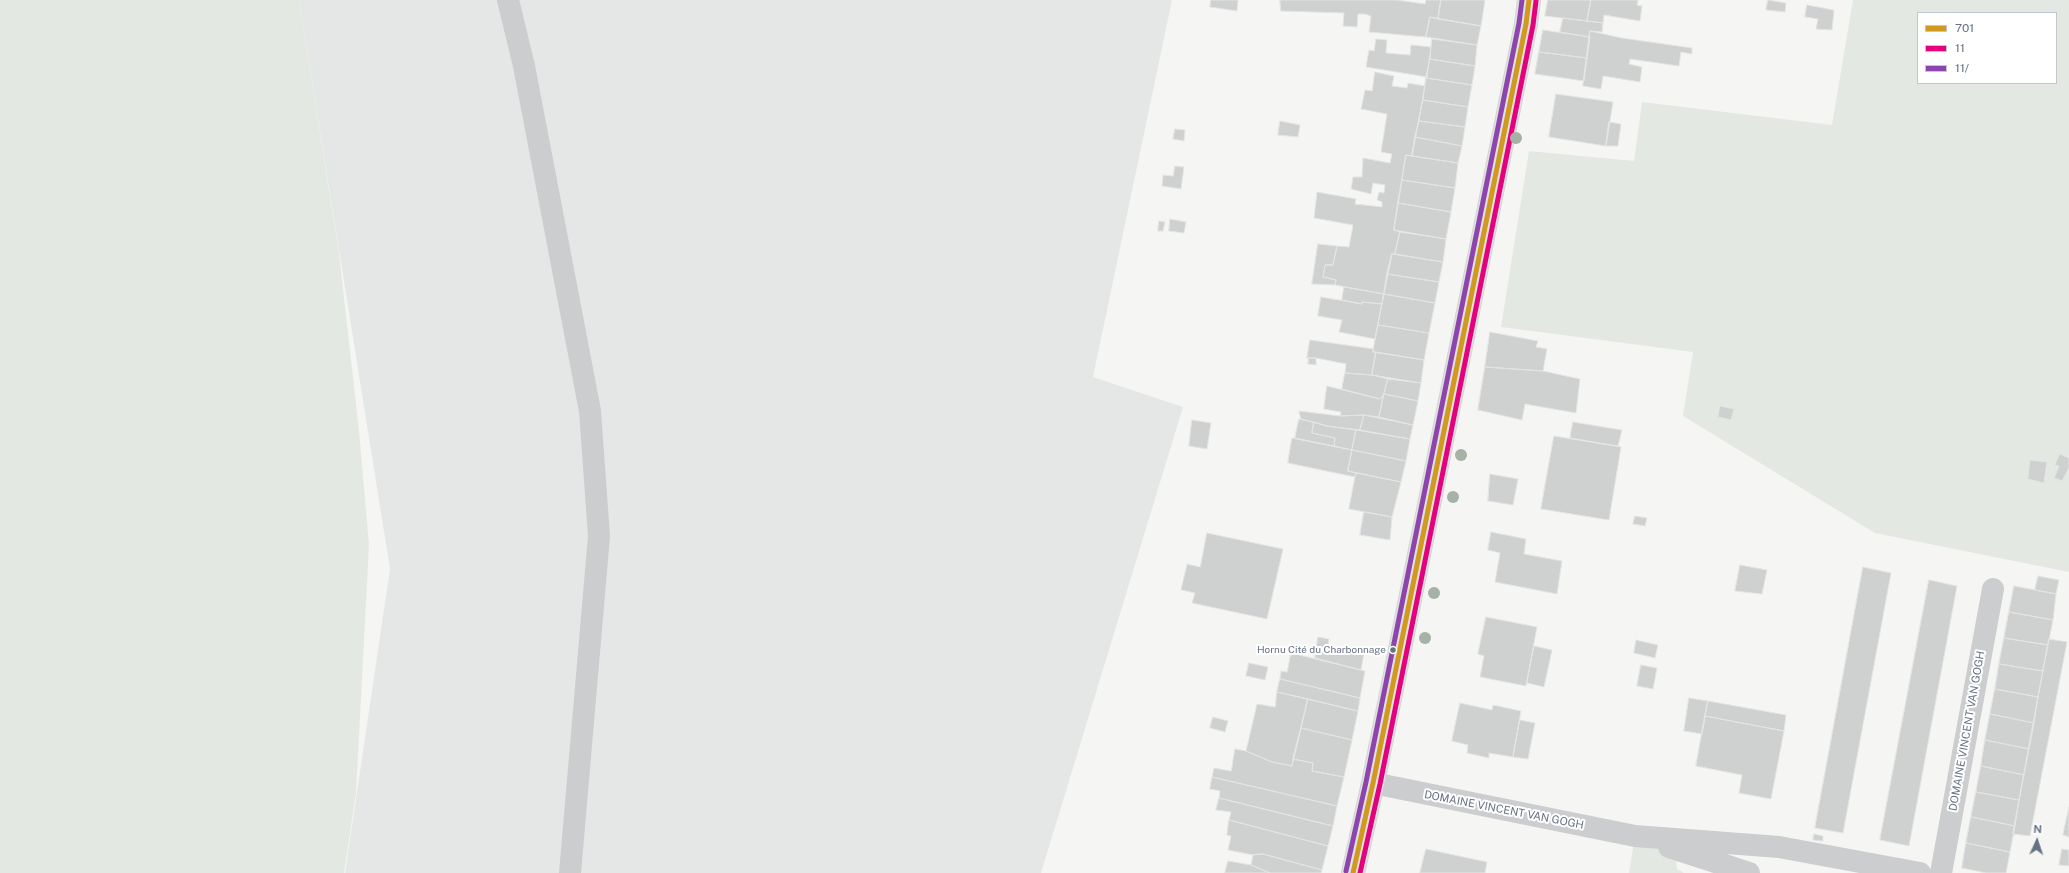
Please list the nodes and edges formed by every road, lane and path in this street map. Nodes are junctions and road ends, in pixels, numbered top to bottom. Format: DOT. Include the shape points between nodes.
graph roads {
  1 [pos="508,0"];
  2 [pos="1529,0"];
  3 [pos="1993,588"];
  4 [pos="1373,783"];
  5 [pos="1635,836"];
  6 [pos="570,873"];
  7 [pos="1353,873"];
  8 [pos="1749,873"];
  9 [pos="1920,873"];
  10 [pos="1941,873"];
  1 -- 6 [label="street" via="525,74 590,411 600,536"];
  2 -- 4 [label="street"];
  3 -- 10 [label="street, DOMAINE VINCENT VAN GOGH"];
  4 -- 5 [label="street, DOMAINE VINCENT VAN GOGH"];
  4 -- 7 [label="street"];
  5 -- 8 [label="street, DOMAINE VINCENT VAN GOGH"];
  5 -- 9 [label="street, DOMAINE VINCENT VAN GOGH" via="1779,847"];
}
